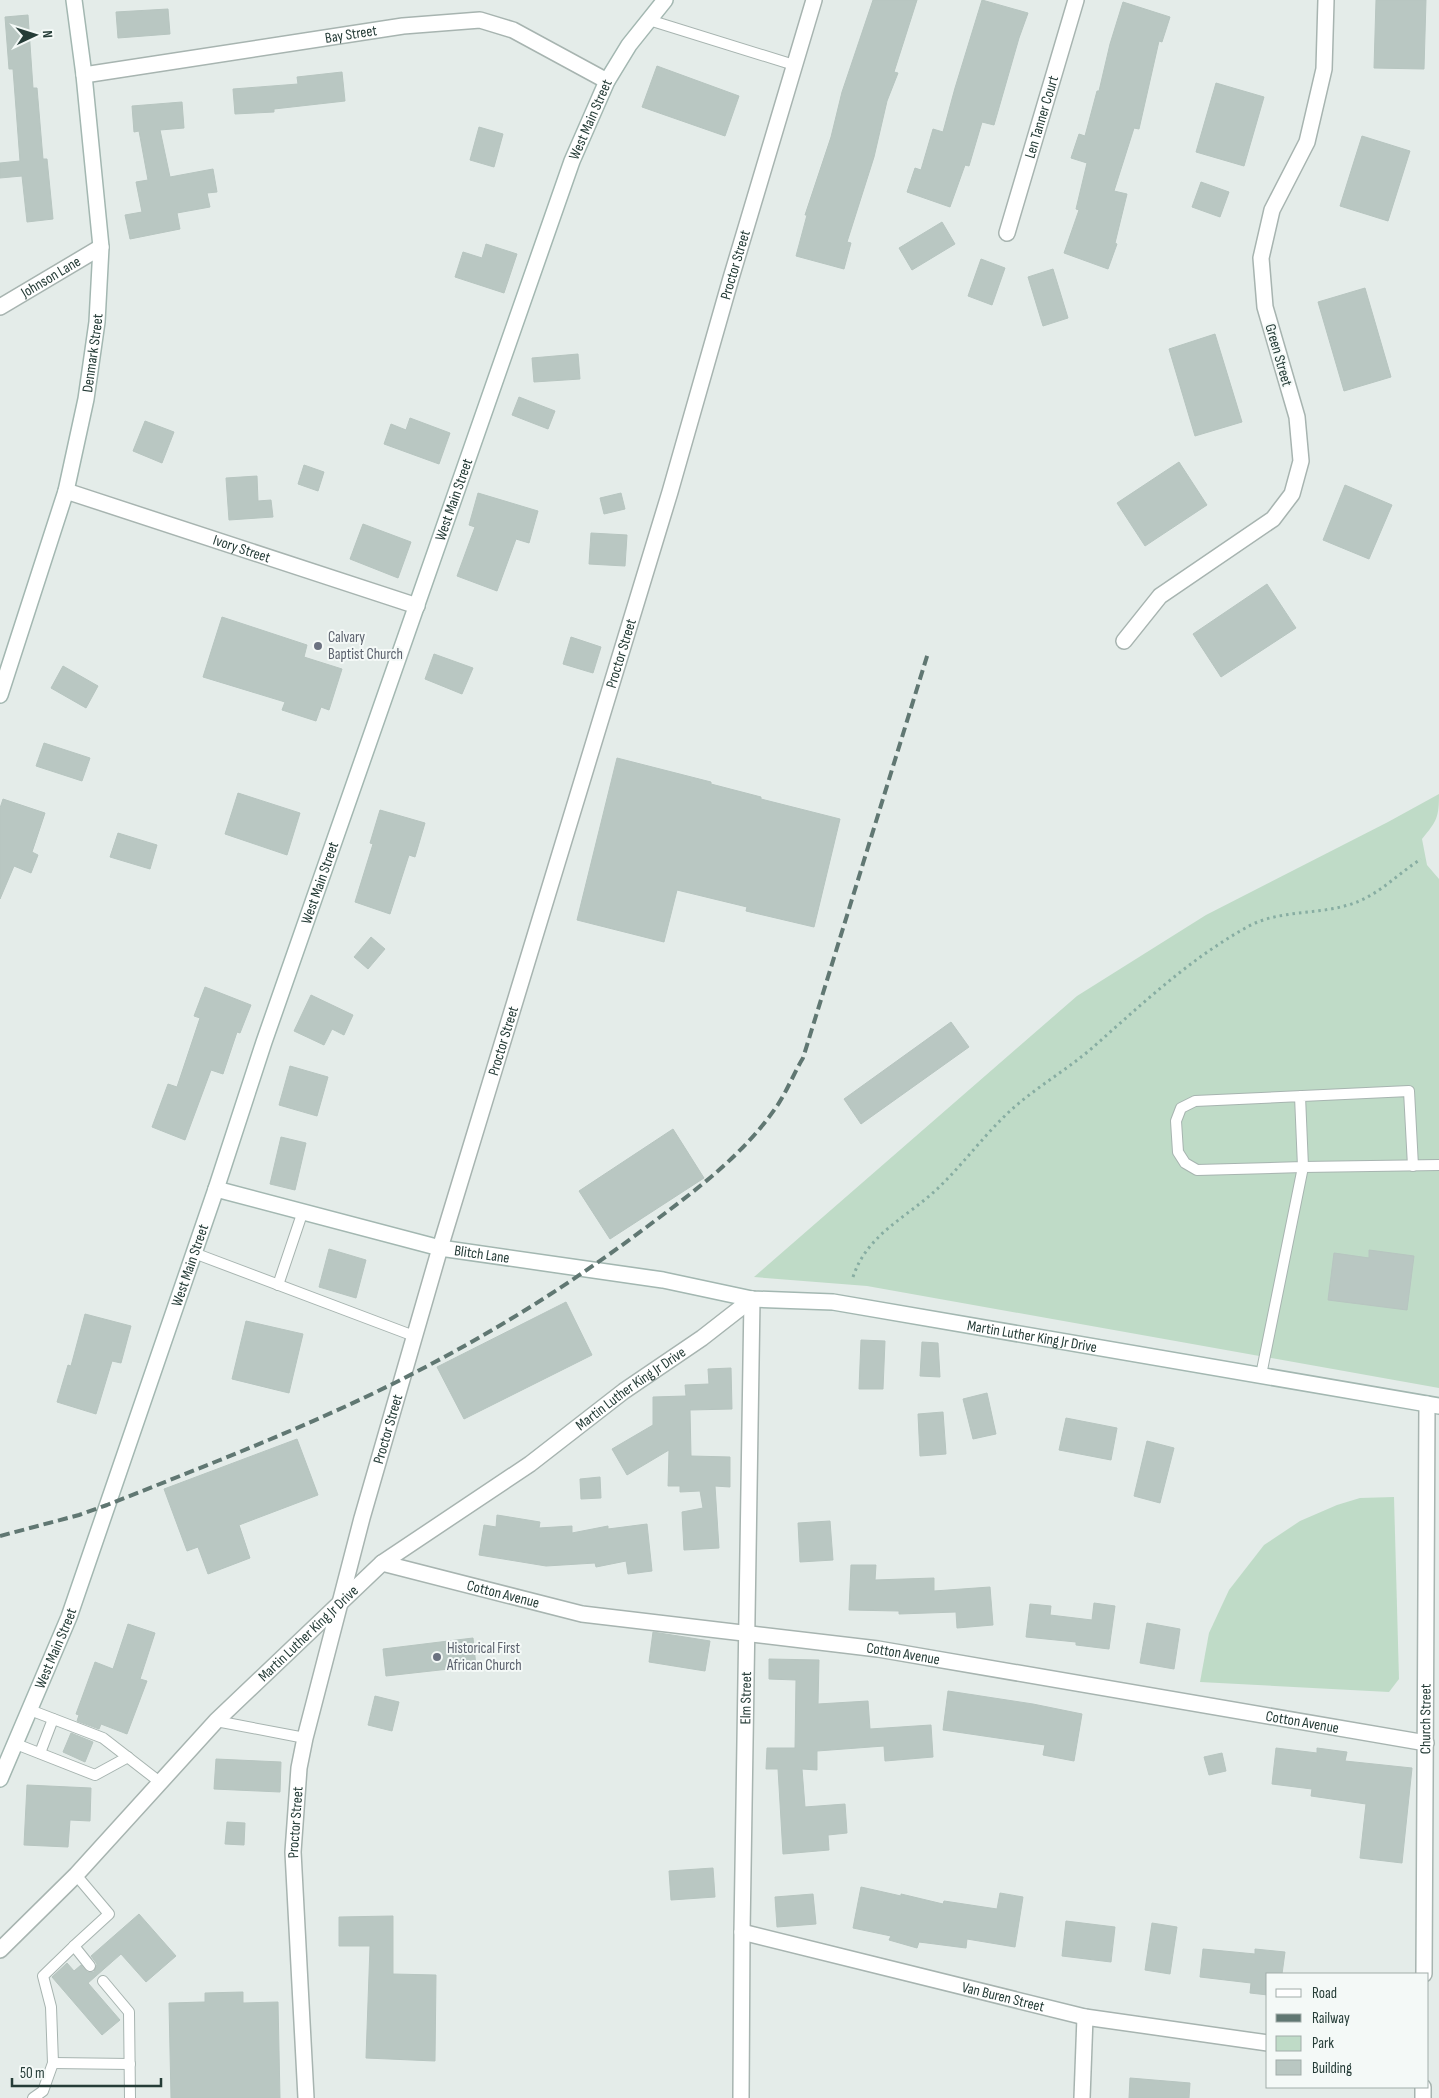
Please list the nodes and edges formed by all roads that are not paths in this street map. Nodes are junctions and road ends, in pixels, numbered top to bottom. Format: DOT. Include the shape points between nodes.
graph roads {
  1 [pos="74,0"];
  2 [pos="665,0"];
  3 [pos="814,0"];
  4 [pos="1076,0"];
  5 [pos="1326,0"];
  6 [pos="649,20"];
  7 [pos="794,65"];
  8 [pos="84,75"];
  9 [pos="607,81"];
  10 [pos="1007,233"];
  11 [pos="100,247"];
  12 [pos="0,307"];
  13 [pos="66,491"];
  14 [pos="416,606"];
  15 [pos="1124,641"];
  16 [pos="0,695"];
  17 [pos="1300,1096"];
  18 [pos="1439,1165"];
  19 [pos="1412,1166"];
  20 [pos="1303,1167"];
  21 [pos="216,1189"];
  22 [pos="303,1212"];
  23 [pos="440,1248"];
  24 [pos="194,1253"];
  25 [pos="278,1285"];
  26 [pos="752,1299"];
  27 [pos="414,1336"];
  28 [pos="1261,1375"];
  29 [pos="1433,1405"];
  30 [pos="382,1563"];
  31 [pos="339,1604"];
  32 [pos="747,1633"];
  33 [pos="30,1710"];
  34 [pos="53,1719"];
  35 [pos="216,1722"];
  36 [pos="305,1738"];
  37 [pos="1426,1743"];
  38 [pos="16,1744"];
  39 [pos="40,1753"];
  40 [pos="128,1757"];
  41 [pos="0,1779"];
  42 [pos="161,1783"];
  43 [pos="76,1875"];
  44 [pos="742,1932"];
  45 [pos="74,1946"];
  46 [pos="0,1950"];
  47 [pos="90,1966"];
  48 [pos="1424,1973"];
  49 [pos="103,1981"];
  50 [pos="1085,2017"];
  51 [pos="1266,2043"];
  52 [pos="54,2063"];
  53 [pos="130,2064"];
  54 [pos="33,2098"];
  55 [pos="130,2098"];
  56 [pos="306,2098"];
  57 [pos="741,2098"];
  58 [pos="1082,2098"];
  1 -- 8 [label="street, Denmark Street"];
  2 -- 6 [label="street, West Main Street"];
  3 -- 7 [label="street, Proctor Street"];
  4 -- 10 [label="street, Len Tanner Court"];
  5 -- 15 [label="street, Green Street" via="1324,69 1307,142 1272,210 1261,258 1265,307 1297,417 1301,461 1292,494 1273,519 1160,596"];
  6 -- 7 [label="lane"];
  6 -- 9 [label="street, West Main Street"];
  7 -- 23 [label="street, Proctor Street" via="670,492"];
  8 -- 9 [label="street, Bay Street" via="404,26 480,20 513,30"];
  8 -- 11 [label="street, Denmark Street"];
  9 -- 14 [label="street, West Main Street" via="572,161"];
  11 -- 12 [label="street, Johnson Lane"];
  11 -- 13 [label="street, Denmark Street" via="97,322 86,399"];
  13 -- 14 [label="street, Ivory Street"];
  13 -- 16 [label="street, Denmark Street"];
  14 -- 21 [label="street, West Main Street"];
  17 -- 19 [label="lane" via="1409,1091"];
  17 -- 20 [label="lane"];
  17 -- 20 [label="lane" via="1195,1101 1181,1108 1176,1121 1178,1152 1185,1163 1197,1170"];
  18 -- 19 [label="lane"];
  19 -- 20 [label="lane"];
  20 -- 28 [label="lane"];
  21 -- 22 [label="street, Blitch Lane"];
  21 -- 24 [label="street, West Main Street"];
  22 -- 23 [label="street, Blitch Lane"];
  22 -- 25 [label="lane"];
  23 -- 26 [label="street, Blitch Lane" via="663,1280"];
  23 -- 27 [label="street, Proctor Street"];
  24 -- 25 [label="lane"];
  24 -- 33 [label="street, West Main Street" via="69,1617"];
  25 -- 27 [label="lane"];
  26 -- 28 [label="street, Martin Luther King Jr Drive" via="833,1302"];
  26 -- 30 [label="street, Martin Luther King Jr Drive" via="702,1338 624,1390 530,1464"];
  26 -- 32 [label="street, Elm Street"];
  27 -- 31 [label="street, Proctor Street"];
  28 -- 29 [label="street, Martin Luther King Jr Drive"];
  29 -- 37 [label="street, Church Street"];
  30 -- 31 [label="street, Martin Luther King Jr Drive"];
  30 -- 32 [label="street, Cotton Avenue" via="582,1614"];
  31 -- 35 [label="street, Martin Luther King Jr Drive"];
  31 -- 36 [label="street, Proctor Street"];
  32 -- 37 [label="street, Cotton Avenue" via="878,1649"];
  32 -- 44 [label="street, Elm Street"];
  33 -- 34 [label="lane"];
  33 -- 38 [label="street, West Main Street"];
  34 -- 39 [label="lane"];
  34 -- 40 [label="lane" via="103,1738"];
  35 -- 36 [label="lane"];
  35 -- 42 [label="street, Martin Luther King Jr Drive"];
  36 -- 56 [label="street, Proctor Street" via="299,1768 292,1852"];
  37 -- 48 [label="street, Church Street"];
  38 -- 39 [label="lane"];
  38 -- 41 [label="street, West Main Street"];
  39 -- 40 [label="lane" via="94,1775"];
  40 -- 42 [label="lane"];
  42 -- 43 [label="street, Martin Luther King Jr Drive"];
  43 -- 45 [label="lane" via="108,1914"];
  43 -- 46 [label="street, Martin Luther King Jr Drive"];
  44 -- 50 [label="street, Van Buren Street"];
  44 -- 57 [label="street, Elm Street"];
  45 -- 47 [label="lane"];
  45 -- 52 [label="lane" via="43,1976 51,2007"];
  49 -- 53 [label="lane" via="129,2012"];
  50 -- 51 [label="street, Van Buren Street"];
  50 -- 58 [label="street"];
  52 -- 53 [label="lane"];
  52 -- 54 [label="lane" via="43,2091"];
  53 -- 55 [label="lane"];
}
